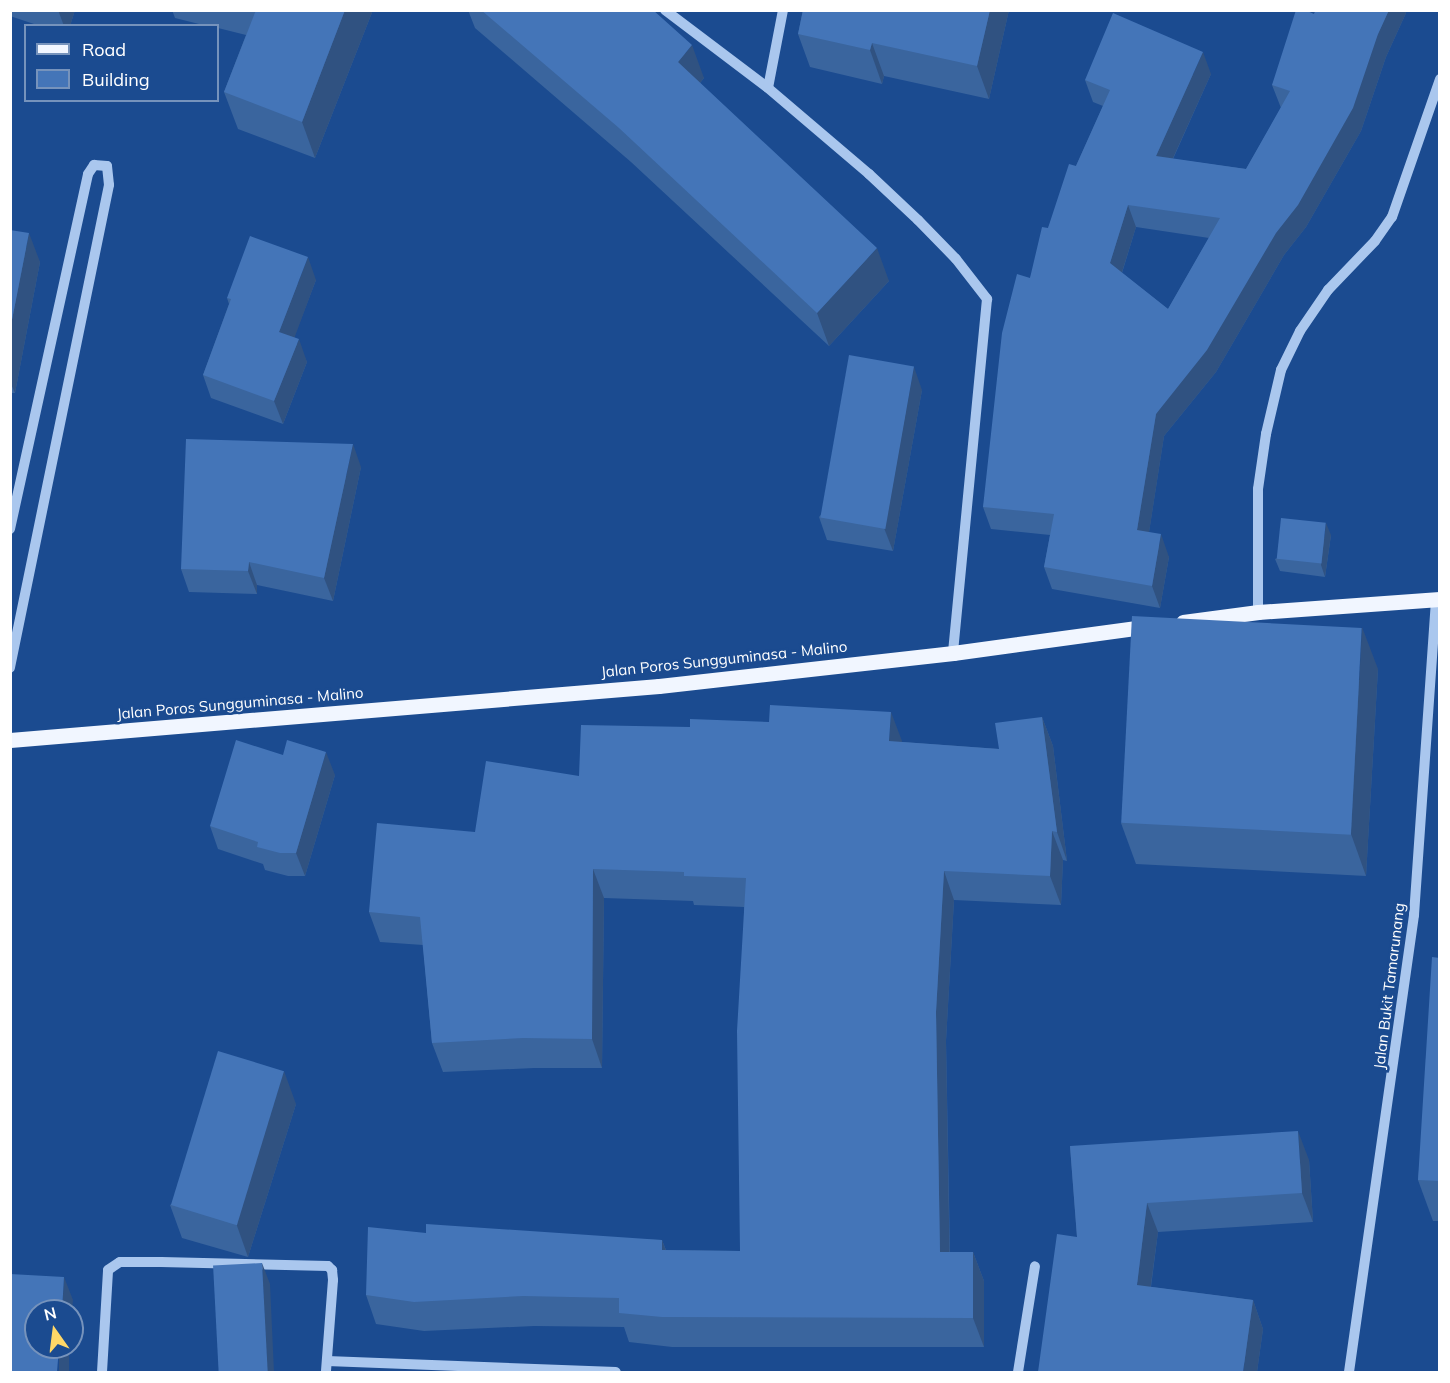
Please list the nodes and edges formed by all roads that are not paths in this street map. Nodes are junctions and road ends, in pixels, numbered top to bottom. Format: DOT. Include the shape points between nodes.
graph roads {
  1 [pos="665,10"];
  2 [pos="783,10"];
  3 [pos="1440,79"];
  4 [pos="768,88"];
  5 [pos="10,529"];
  6 [pos="1438,600"];
  7 [pos="1258,612"];
  8 [pos="952,653"];
  9 [pos="10,668"];
  10 [pos="10,740"];
  11 [pos="1035,1266"];
  12 [pos="326,1367"];
  13 [pos="102,1372"];
  14 [pos="616,1372"];
  15 [pos="1018,1372"];
  16 [pos="1349,1372"];
  1 -- 4 [label="street"];
  2 -- 4 [label="street"];
  3 -- 7 [label="street" via="1392,217 1376,240 1328,290 1300,331 1281,370 1258,489"];
  4 -- 8 [label="street" via="918,220 987,299"];
  5 -- 9 [label="street" via="88,174 94,165 107,166 109,184"];
  6 -- 7 [label="main road, Jalan Poros Sungguminasa - Malino"];
  6 -- 16 [label="street, Jalan Bukit Tamarunang" via="1414,915"];
  7 -- 8 [label="main road, Jalan Poros Sungguminasa - Malino"];
  8 -- 10 [label="main road, Jalan Poros Sungguminasa - Malino" via="659,686"];
  11 -- 15 [label="street"];
  12 -- 13 [label="street" via="333,1280 332,1270 325,1264 120,1262 108,1270 106,1277"];
  12 -- 14 [label="street"];
}
